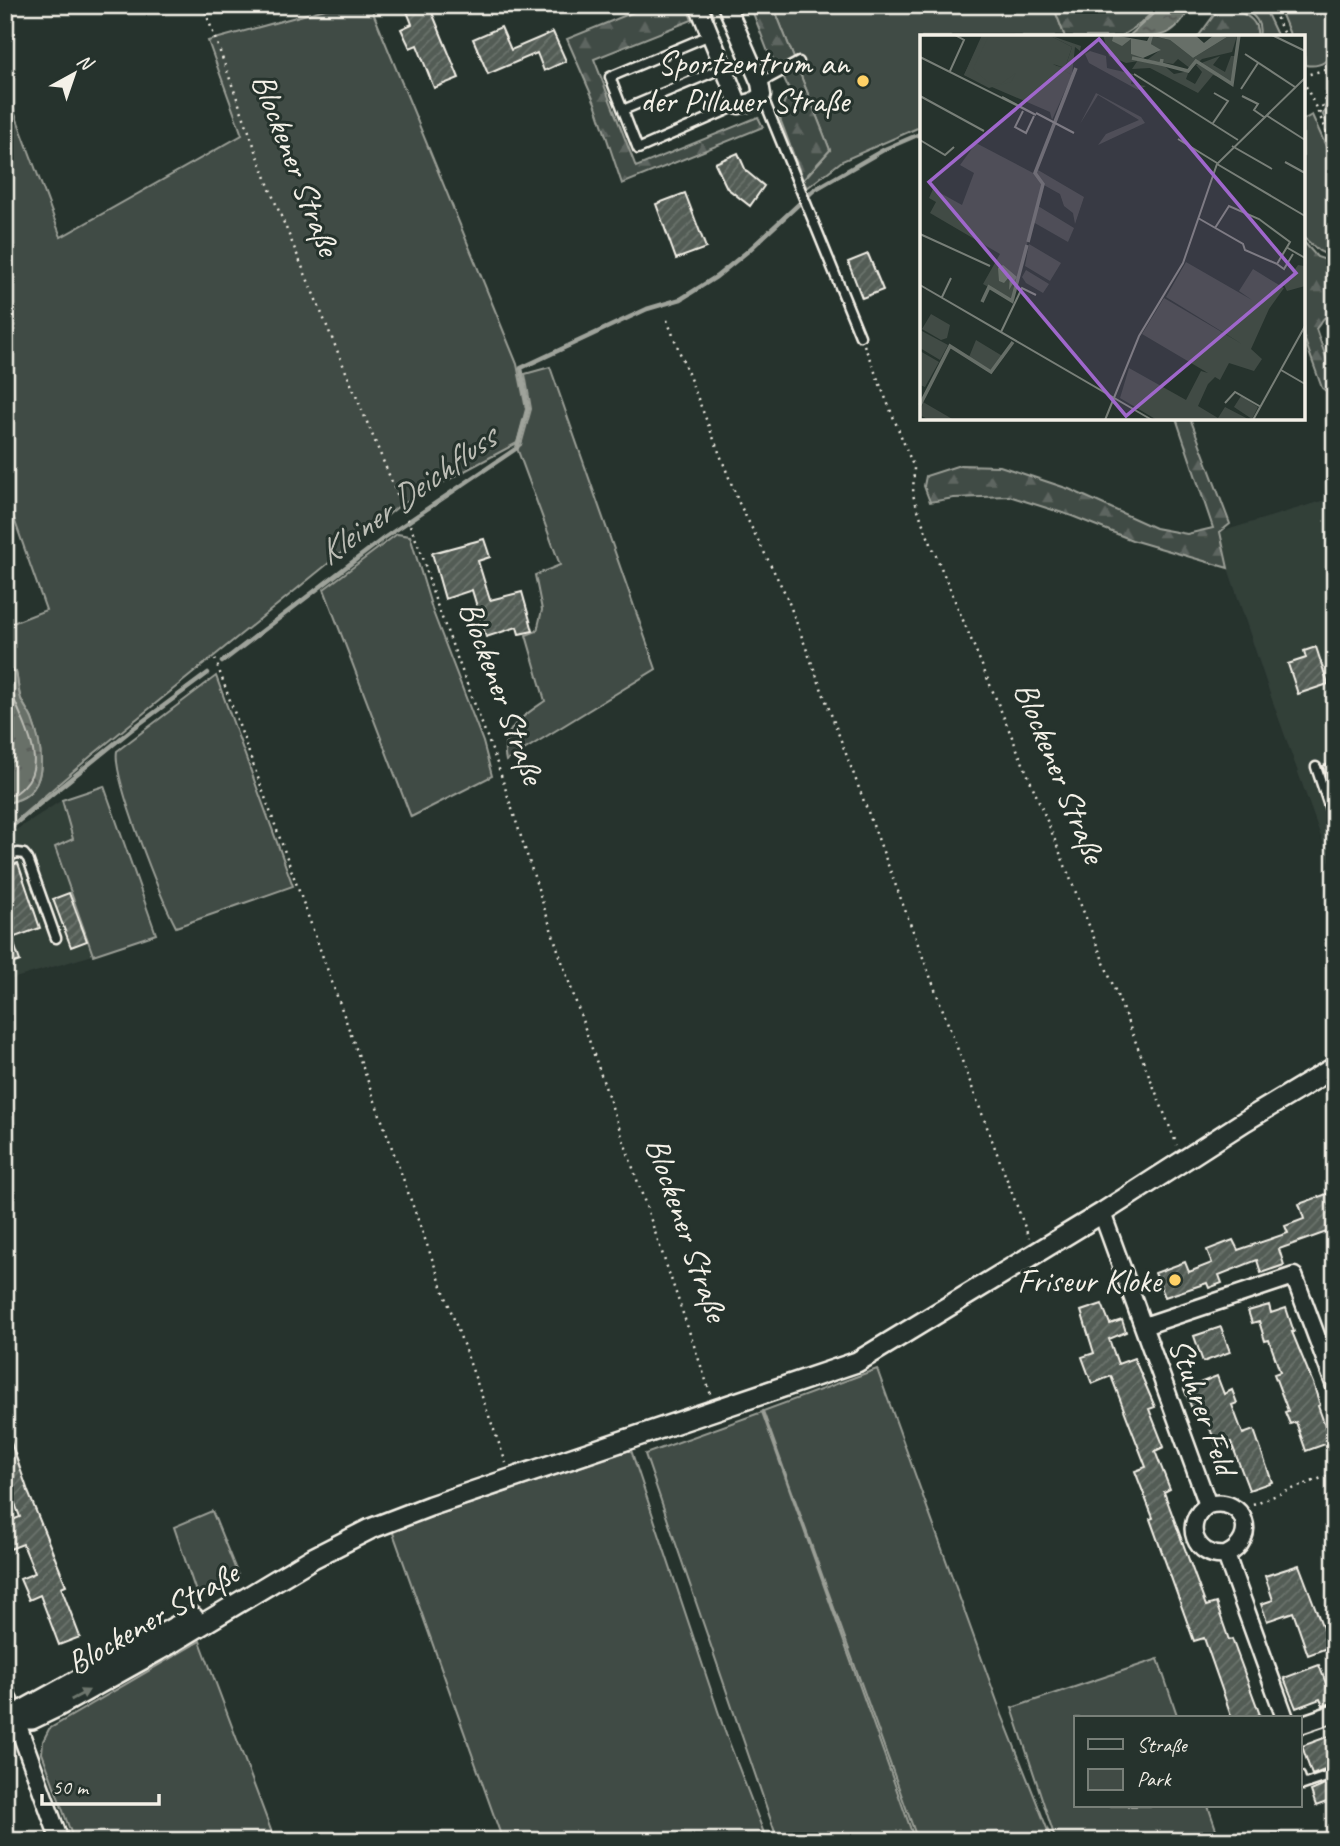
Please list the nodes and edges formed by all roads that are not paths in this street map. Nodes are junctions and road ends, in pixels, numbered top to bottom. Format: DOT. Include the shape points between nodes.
graph roads {
  1 [pos="698,5"];
  2 [pos="726,5"];
  3 [pos="710,34"];
  4 [pos="799,62"];
  5 [pos="723,68"];
  6 [pos="761,89"];
  7 [pos="739,105"];
  8 [pos="622,110"];
  9 [pos="860,336"];
  10 [pos="1316,767"];
  11 [pos="1335,824"];
  12 [pos="5,857"];
  13 [pos="56,938"];
  14 [pos="1335,1067"];
  15 [pos="1102,1213"];
  16 [pos="1144,1326"];
  17 [pos="1335,1386"];
  18 [pos="1208,1505"];
  19 [pos="1226,1555"];
  20 [pos="5,1690"];
  21 [pos="1335,1713"];
  22 [pos="1284,1716"];
  23 [pos="11,1722"];
  24 [pos="1302,1724"];
  25 [pos="1335,1774"];
  26 [pos="1302,1782"];
  27 [pos="60,1841"];
  1 -- 3 [label="street"];
  2 -- 6 [label="street"];
  3 -- 5 [label="street"];
  3 -- 8 [label="lane" via="610,77"];
  4 -- 6 [label="lane"];
  5 -- 7 [label="street"];
  5 -- 8 [label="lane"];
  6 -- 7 [label="street" via="752,102"];
  6 -- 9 [label="lane"];
  7 -- 8 [label="lane" via="638,149"];
  10 -- 11 [label="lane"];
  12 -- 13 [label="lane" via="24,853 28,859"];
  14 -- 15 [label="street, Blockener Straße"];
  15 -- 16 [label="street, Stuhrer Feld"];
  15 -- 23 [label="street, Blockener Straße" via="857,1362 370,1529 89,1691 32,1719"];
  16 -- 17 [label="street, Stuhrer Feld" via="1294,1276"];
  16 -- 18 [label="street, Stuhrer Feld"];
  18 -- 19 [label="street, Stuhrer Feld" via="1195,1520 1195,1540 1211,1554"];
  18 -- 19 [label="street, Stuhrer Feld" via="1222,1503 1237,1510 1245,1523 1240,1545"];
  19 -- 22 [label="street"];
  20 -- 23 [label="street"];
  21 -- 24 [label="street"];
  23 -- 27 [label="street"];
  25 -- 26 [label="lane"];
}
